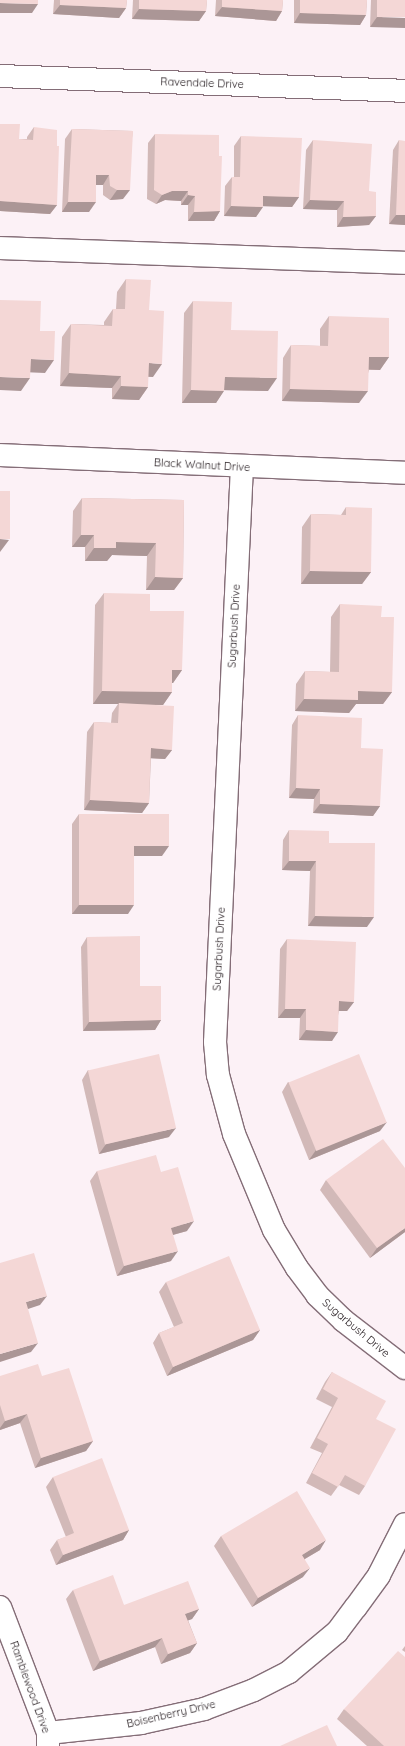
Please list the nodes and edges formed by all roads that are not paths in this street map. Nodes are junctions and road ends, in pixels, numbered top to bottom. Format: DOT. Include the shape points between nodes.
graph roads {
  1 [pos="0,76"];
  2 [pos="405,91"];
  3 [pos="0,248"];
  4 [pos="405,263"];
  5 [pos="0,455"];
  6 [pos="242,466"];
  7 [pos="405,473"];
  8 [pos="405,1368"];
  9 [pos="405,1524"];
  10 [pos="0,1606"];
  11 [pos="48,1740"];
  1 -- 2 [label="street, Ravendale Drive"];
  3 -- 4 [label="street"];
  5 -- 6 [label="street, Black Walnut Drive"];
  6 -- 7 [label="street, Black Walnut Drive"];
  6 -- 8 [label="street, Sugarbush Drive" via="216,1034 218,1075 234,1134 274,1230 296,1268 317,1295 344,1321"];
  9 -- 11 [label="street, Boisenberry Drive" via="379,1575 342,1626 314,1653 289,1672 254,1690 204,1708 141,1723"];
  10 -- 11 [label="street, Ramblewood Drive"];
}
